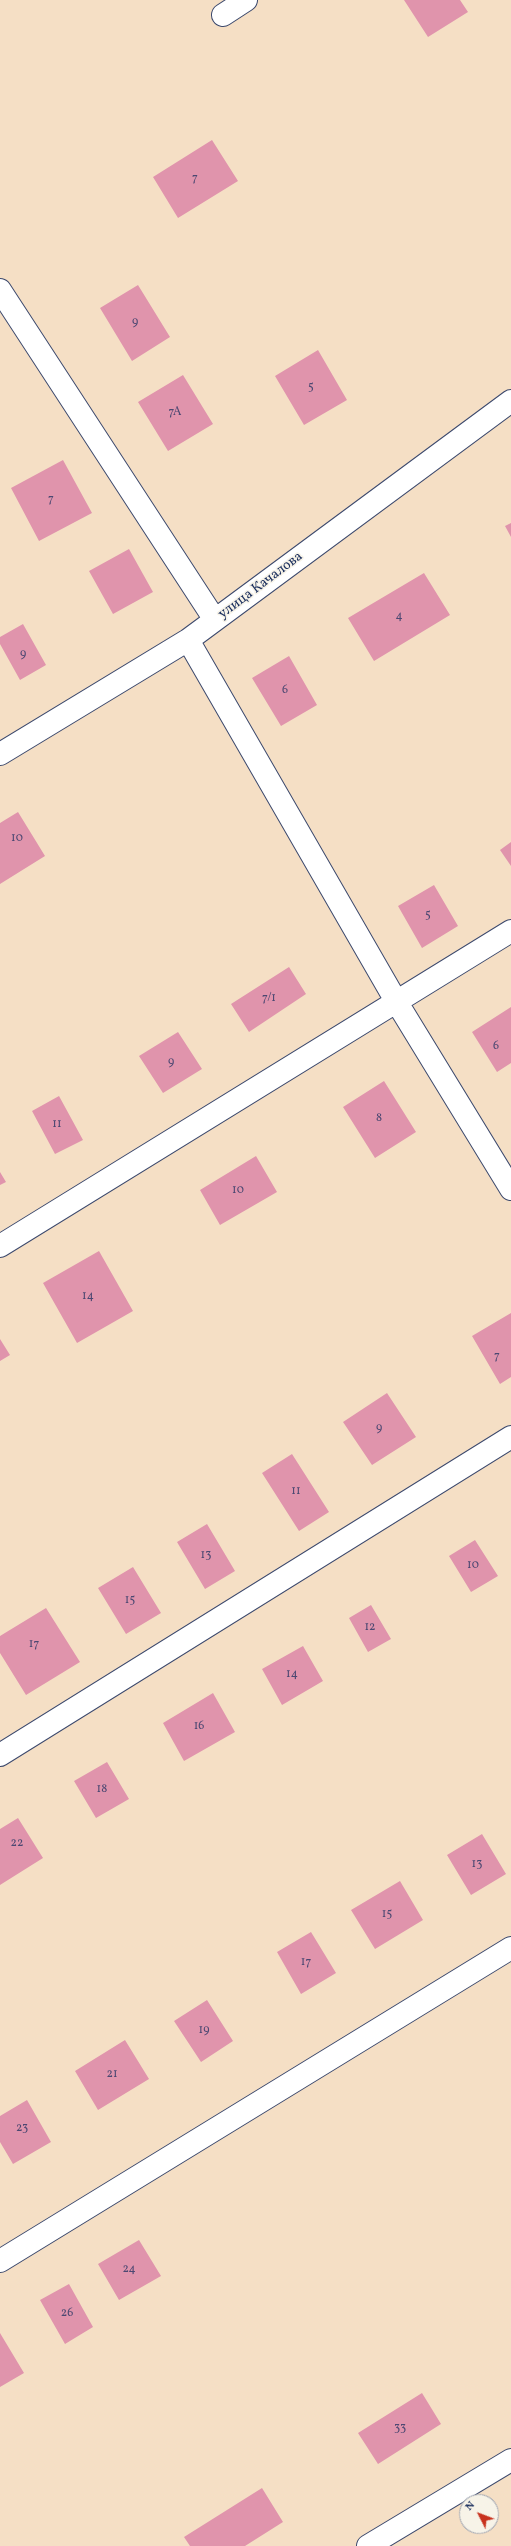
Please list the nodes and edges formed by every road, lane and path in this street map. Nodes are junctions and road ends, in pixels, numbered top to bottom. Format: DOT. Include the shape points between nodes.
graph roads {
  1 [pos="246,0"];
  2 [pos="223,16"];
  3 [pos="0,290"];
  4 [pos="511,401"];
  5 [pos="215,620"];
  6 [pos="188,640"];
  7 [pos="0,754"];
  8 [pos="511,931"];
  9 [pos="396,1002"];
  10 [pos="511,1189"];
  11 [pos="0,1246"];
  12 [pos="511,1437"];
  13 [pos="0,1755"];
  14 [pos="511,1948"];
  15 [pos="0,2261"];
  16 [pos="511,2460"];
  17 [pos="368,2546"];
  1 -- 2 [label="street"];
  3 -- 5 [label="street"];
  4 -- 5 [label="street, улица Качалова"];
  5 -- 6 [label="street, улица Качалова"];
  6 -- 7 [label="street, улица Качалова"];
  6 -- 9 [label="street"];
  8 -- 9 [label="street"];
  9 -- 10 [label="street"];
  9 -- 11 [label="street"];
  12 -- 13 [label="street"];
  14 -- 15 [label="street"];
  16 -- 17 [label="street"];
}
